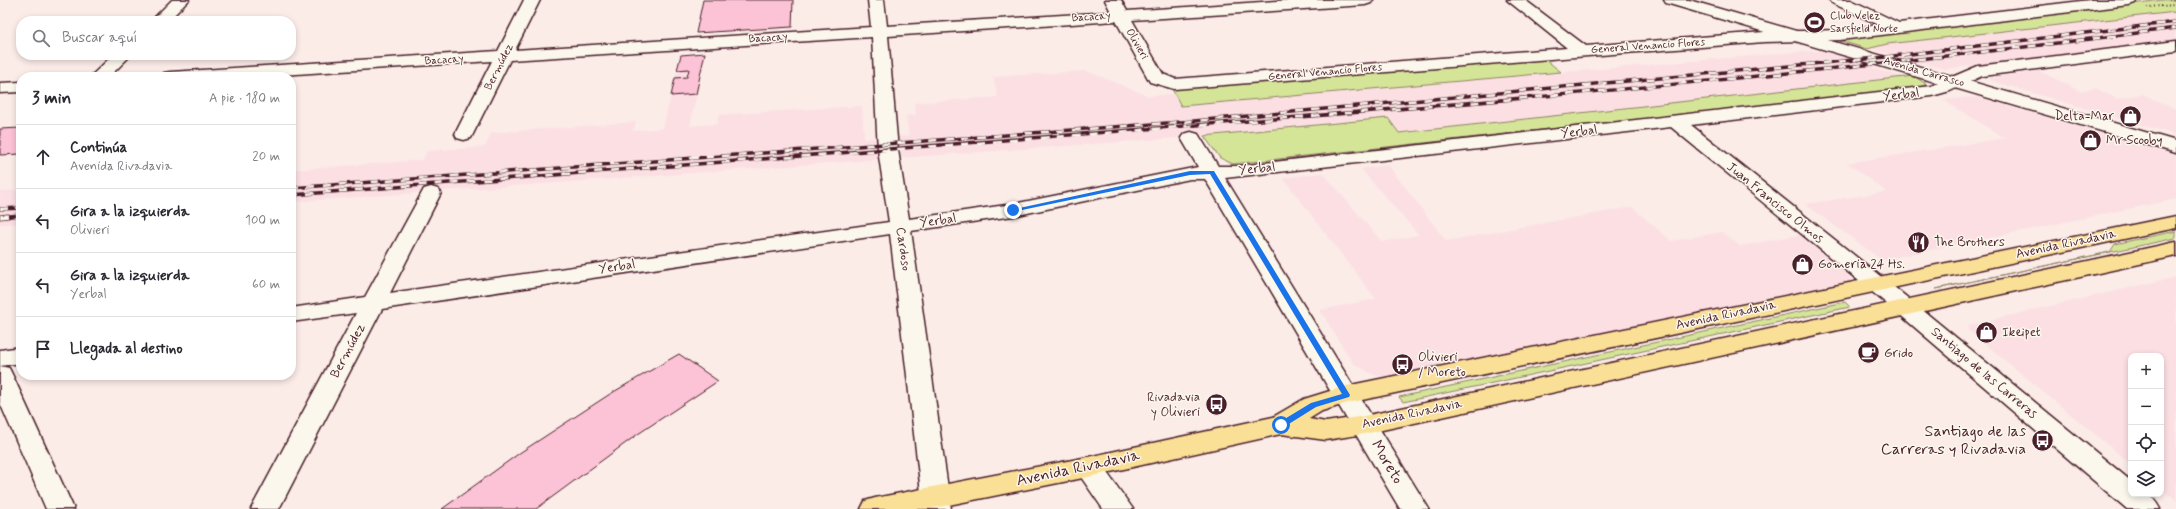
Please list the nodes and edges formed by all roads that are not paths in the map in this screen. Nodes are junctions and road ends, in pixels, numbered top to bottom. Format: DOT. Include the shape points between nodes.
graph roads {
  1 [pos="181,0"];
  2 [pos="532,0"];
  3 [pos="876,0"];
  4 [pos="1113,0"];
  5 [pos="1365,0"];
  6 [pos="1515,0"];
  7 [pos="1672,0"];
  8 [pos="1838,0"];
  9 [pos="2129,0"];
  10 [pos="1121,15"];
  11 [pos="164,16"];
  12 [pos="1897,28"];
  13 [pos="880,31"];
  14 [pos="1798,36"];
  15 [pos="2176,46"];
  16 [pos="1582,51"];
  17 [pos="505,56"];
  18 [pos="118,60"];
  19 [pos="104,72"];
  20 [pos="250,72"];
  21 [pos="1956,81"];
  22 [pos="1166,82"];
  23 [pos="16,87"];
  24 [pos="0,88"];
  25 [pos="1675,121"];
  26 [pos="464,134"];
  27 [pos="1191,138"];
  28 [pos="2176,147"];
  29 [pos="1212,172"];
  30 [pos="432,193"];
  31 [pos="2176,222"];
  32 [pos="900,226"];
  33 [pos="2176,249"];
  34 [pos="1876,284"];
  35 [pos="374,303"];
  36 [pos="1906,308"];
  37 [pos="296,314"];
  38 [pos="16,356"];
  39 [pos="0,358"];
  40 [pos="0,374"];
  41 [pos="1346,395"];
  42 [pos="1281,425"];
  43 [pos="1364,425"];
  44 [pos="1088,467"];
  45 [pos="937,503"];
  46 [pos="60,509"];
  47 [pos="265,509"];
  48 [pos="874,509"];
  49 [pos="1119,509"];
  50 [pos="1415,509"];
  51 [pos="2146,509"];
  1 -- 11 [label="street"];
  2 -- 17 [label="street, Bermúdez"];
  3 -- 13 [label="street, Cardoso"];
  4 -- 10 [label="street, Olivieri"];
  5 -- 10 [label="street, Bacacay"];
  6 -- 16 [label="street"];
  7 -- 14 [label="street, Avenida Carrasco"];
  8 -- 12 [label="street"];
  9 -- 12 [label="street, General Venancio Flores"];
  10 -- 13 [label="street, Bacacay"];
  10 -- 22 [label="street, Olivieri" via="1156,78"];
  12 -- 14 [label="street, General Venancio Flores" via="1840,35"];
  13 -- 17 [label="street, Bacacay"];
  13 -- 32 [label="street, Cardoso" via="888,150"];
  14 -- 16 [label="street, General Venancio Flores"];
  14 -- 21 [label="street, Avenida Carrasco"];
  15 -- 21 [label="street, Yerbal" via="1978,72"];
  16 -- 22 [label="street, General Venancio Flores" via="1196,83"];
  17 -- 20 [label="street, Bacacay"];
  17 -- 26 [label="street, Bermúdez"];
  18 -- 19 [label="street"];
  21 -- 25 [label="street, Yerbal" via="1947,87 1932,91"];
  21 -- 28 [label="street, Avenida Carrasco"];
  23 -- 24 [label="street"];
  25 -- 29 [label="street, Yerbal" via="1238,172"];
  25 -- 34 [label="street, Juan Francisco Olmos"];
  27 -- 29 [label="street"];
  29 -- 32 [label="street, Yerbal" via="1190,173 1013,210"];
  29 -- 41 [label="street"];
  30 -- 35 [label="street, Bermúdez"];
  31 -- 34 [label="main road, Avenida Rivadavia"];
  32 -- 35 [label="street, Yerbal"];
  32 -- 45 [label="street, Cardoso"];
  33 -- 36 [label="main road, Avenida Rivadavia"];
  34 -- 36 [label="street, Santiago de las Carreras"];
  34 -- 41 [label="main road, Avenida Rivadavia"];
  35 -- 37 [label="street, Yerbal"];
  35 -- 47 [label="street, Bermúdez"];
  36 -- 43 [label="main road, Avenida Rivadavia"];
  36 -- 51 [label="street, Santiago de las Carreras"];
  38 -- 39 [label="street"];
  40 -- 46 [label="street"];
  41 -- 42 [label="main road, Avenida Rivadavia" via="1313,405"];
  41 -- 43 [label="street, Moreto"];
  42 -- 43 [label="main road, Avenida Rivadavia" via="1326,431"];
  42 -- 44 [label="main road, Avenida Rivadavia"];
  43 -- 50 [label="street, Moreto"];
  44 -- 45 [label="main road, Avenida Rivadavia"];
  44 -- 49 [label="street"];
  45 -- 48 [label="main road, Avenida Rivadavia"];
}
